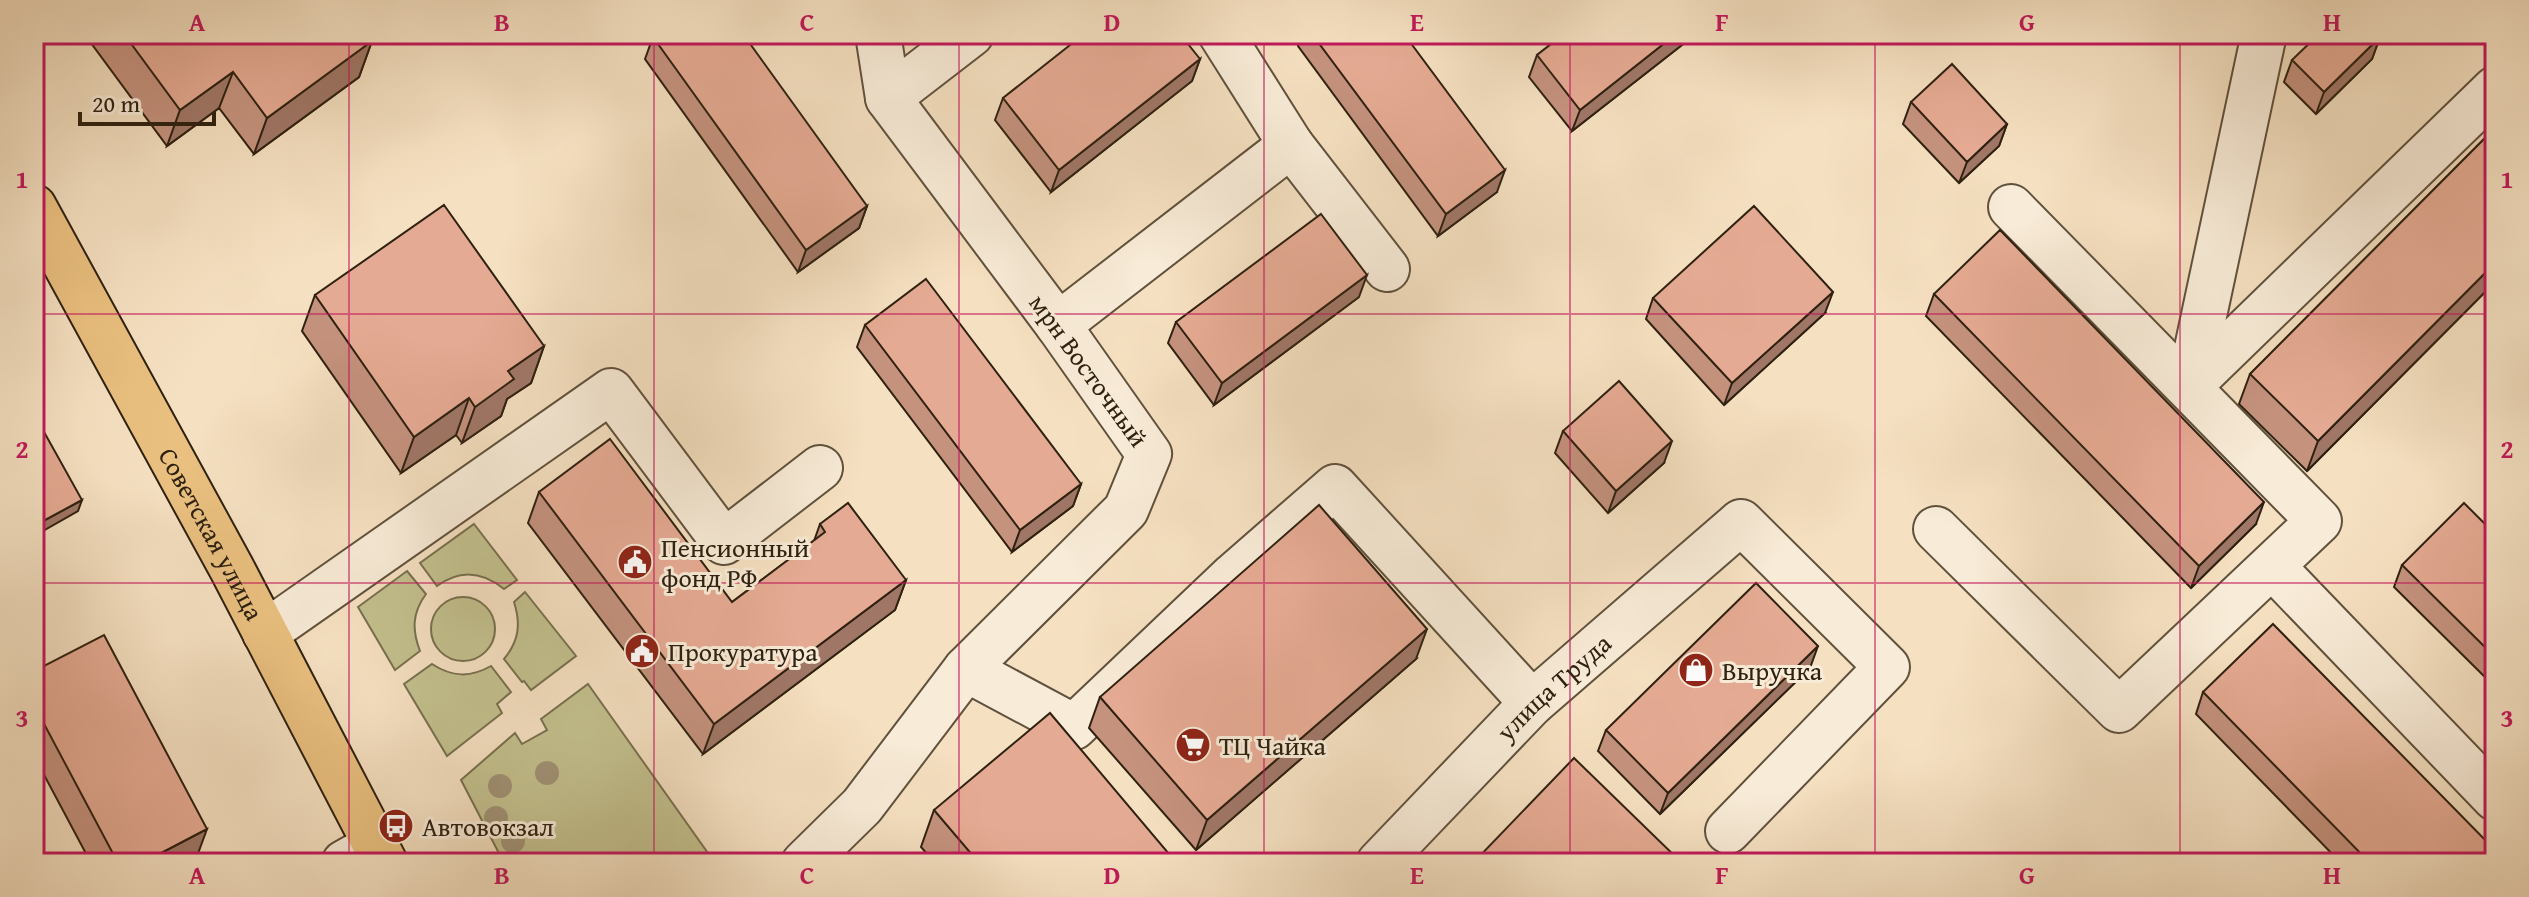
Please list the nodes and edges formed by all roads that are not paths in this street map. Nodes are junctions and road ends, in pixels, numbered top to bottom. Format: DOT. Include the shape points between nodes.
graph roads {
  1 [pos="878,34"];
  2 [pos="971,34"];
  3 [pos="2264,34"];
  4 [pos="1231,38"];
  5 [pos="2495,89"];
  6 [pos="888,98"];
  7 [pos="1291,145"];
  8 [pos="34,207"];
  9 [pos="2011,207"];
  10 [pos="1387,269"];
  11 [pos="1058,325"];
  12 [pos="2189,386"];
  13 [pos="820,468"];
  14 [pos="1936,529"];
  15 [pos="2272,566"];
  16 [pos="265,633"];
  17 [pos="966,669"];
  18 [pos="1532,703"];
  19 [pos="2495,798"];
  20 [pos="1728,831"];
  21 [pos="368,857"];
  22 [pos="804,863"];
  23 [pos="1379,863"];
  1 -- 6 [label="street, мрн Восточный"];
  2 -- 6 [label="street"];
  3 -- 12 [label="street"];
  4 -- 7 [label="street"];
  5 -- 12 [label="street"];
  6 -- 11 [label="street, мрн Восточный"];
  7 -- 10 [label="street"];
  7 -- 11 [label="street"];
  8 -- 16 [label="main road, Советская улица"];
  9 -- 12 [label="street"];
  11 -- 17 [label="street, мрн Восточный" via="1149,454 1126,510"];
  12 -- 15 [label="street" via="2319,521"];
  13 -- 16 [label="street" via="724,542 611,391"];
  14 -- 15 [label="street" via="2119,710"];
  15 -- 19 [label="street"];
  16 -- 21 [label="main road, Советская улица"];
  17 -- 18 [label="street" via="1074,727 1335,487"];
  17 -- 22 [label="street, мрн Восточный" via="862,806"];
  18 -- 20 [label="street, улица Труда" via="1741,522 1887,667"];
  18 -- 23 [label="street, улица Труда"];
}
